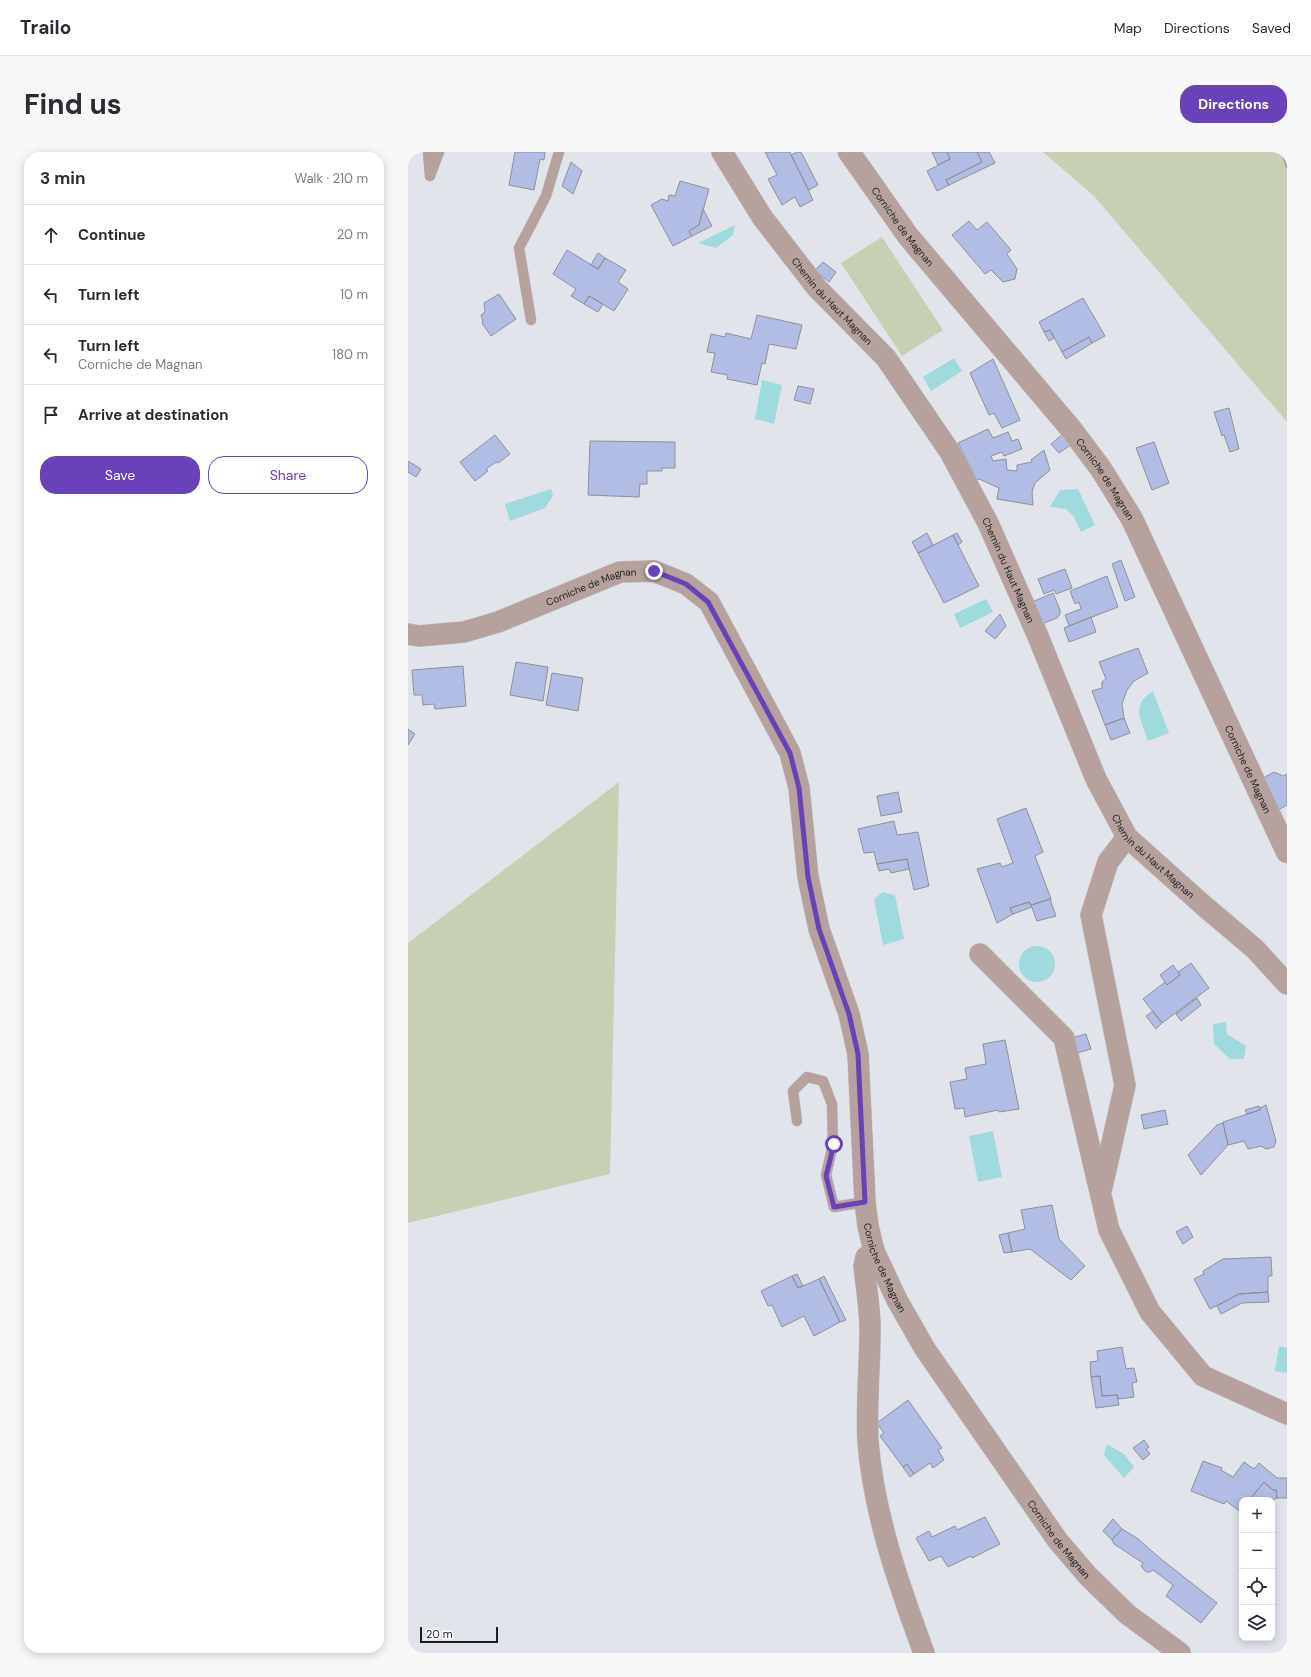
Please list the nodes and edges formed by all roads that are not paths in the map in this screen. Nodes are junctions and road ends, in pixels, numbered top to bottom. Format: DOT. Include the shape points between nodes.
graph roads {
  1 [pos="428,152"];
  2 [pos="439,152"];
  3 [pos="559,152"];
  4 [pos="722,152"];
  5 [pos="850,152"];
  6 [pos="531,320"];
  7 [pos="408,634"];
  8 [pos="1127,837"];
  9 [pos="1287,852"];
  10 [pos="980,954"];
  11 [pos="1287,984"];
  12 [pos="798,1121"];
  13 [pos="1101,1193"];
  14 [pos="865,1202"];
  15 [pos="874,1251"];
  16 [pos="1287,1414"];
  17 [pos="924,1653"];
  18 [pos="1180,1653"];
  1 -- 2 [label="lane" via="430,176"];
  3 -- 6 [label="lane" via="546,196 519,248"];
  4 -- 8 [label="street, Chemin du Haut Magnan" via="762,217 817,288 886,358 950,452 988,523 1037,634 1096,779"];
  5 -- 9 [label="street, Corniche de Magnan" via="908,236 1101,468 1132,519"];
  7 -- 14 [label="street, Corniche de Magnan" via="419,636 464,632 498,622 620,572 654,571 686,584 708,602 790,753 799,788 808,877 819,929 849,1014 858,1054"];
  8 -- 11 [label="street, Chemin du Haut Magnan" via="1255,949"];
  8 -- 13 [label="street" via="1108,862 1091,915 1125,1086"];
  10 -- 13 [label="street" via="1064,1038"];
  12 -- 14 [label="lane" via="793,1091 807,1077 823,1081 832,1104 834,1144 826,1176 834,1207"];
  13 -- 16 [label="street" via="1110,1230 1150,1312 1203,1376"];
  14 -- 15 [label="street, Corniche de Magnan"];
  15 -- 17 [label="street" via="866,1257 864,1266 870,1328 867,1400 871,1464 883,1529 894,1569"];
  15 -- 18 [label="street, Corniche de Magnan" via="897,1300 925,1348 1058,1541 1088,1576 1127,1614"];
}
